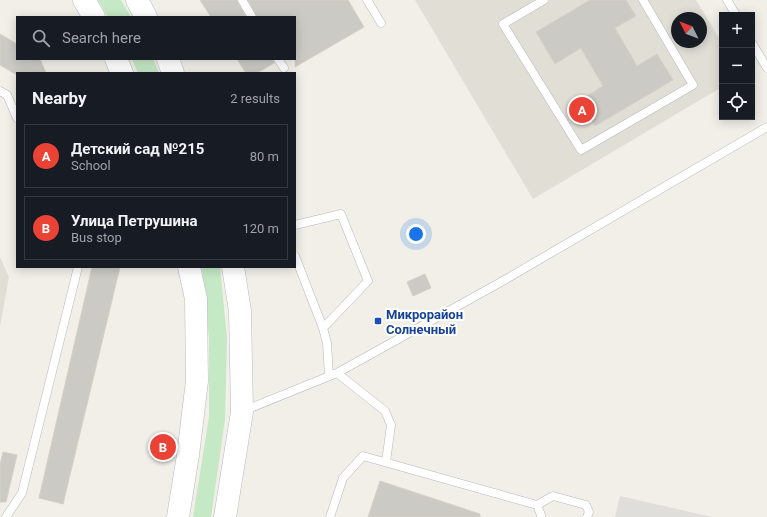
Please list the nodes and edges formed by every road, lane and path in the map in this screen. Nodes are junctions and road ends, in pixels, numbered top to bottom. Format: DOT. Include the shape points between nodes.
graph roads {
  1 [pos="84,0"];
  2 [pos="137,0"];
  3 [pos="242,0"];
  4 [pos="367,0"];
  5 [pos="544,0"];
  6 [pos="643,0"];
  7 [pos="727,0"];
  8 [pos="734,12"];
  9 [pos="93,16"];
  10 [pos="145,16"];
  11 [pos="251,16"];
  12 [pos="380,23"];
  13 [pos="755,48"];
  14 [pos="116,60"];
  15 [pos="168,60"];
  16 [pos="279,60"];
  17 [pos="284,68"];
  18 [pos="767,68"];
  19 [pos="122,72"];
  20 [pos="173,72"];
  21 [pos="0,91"];
  22 [pos="16,116"];
  23 [pos="767,127"];
  24 [pos="296,225"];
  25 [pos="296,259"];
  26 [pos="78,268"];
  27 [pos="189,268"];
  28 [pos="233,268"];
  29 [pos="323,328"];
  30 [pos="338,373"];
  31 [pos="329,376"];
  32 [pos="242,412"];
  33 [pos="386,462"];
  34 [pos="537,505"];
  35 [pos="6,517"];
  36 [pos="178,517"];
  37 [pos="225,517"];
  38 [pos="330,517"];
  39 [pos="541,517"];
  40 [pos="588,517"];
  1 -- 9 [label="main road"];
  2 -- 10 [label="main road"];
  3 -- 11 [label="lane"];
  4 -- 12 [label="lane"];
  5 -- 6 [label="lane" via="503,24 581,150 693,85"];
  7 -- 8 [label="lane"];
  13 -- 18 [label="lane"];
  14 -- 19 [label="main road"];
  15 -- 20 [label="main road"];
  16 -- 17 [label="lane"];
  21 -- 22 [label="lane" via="7,95"];
  23 -- 30 [label="lane" via="501,282"];
  24 -- 29 [label="lane" via="341,214 368,281"];
  25 -- 29 [label="lane"];
  26 -- 35 [label="lane" via="22,493"];
  27 -- 36 [label="main road" via="196,299 197,381"];
  28 -- 32 [label="main road" via="240,311"];
  29 -- 31 [label="lane" via="327,343"];
  30 -- 31 [label="lane"];
  30 -- 33 [label="lane" via="385,411 391,426"];
  31 -- 32 [label="lane"];
  32 -- 37 [label="main road"];
  33 -- 34 [label="lane"];
  33 -- 38 [label="lane" via="364,456 343,478"];
  34 -- 39 [label="lane"];
  34 -- 40 [label="lane" via="553,496 586,505"];
}
